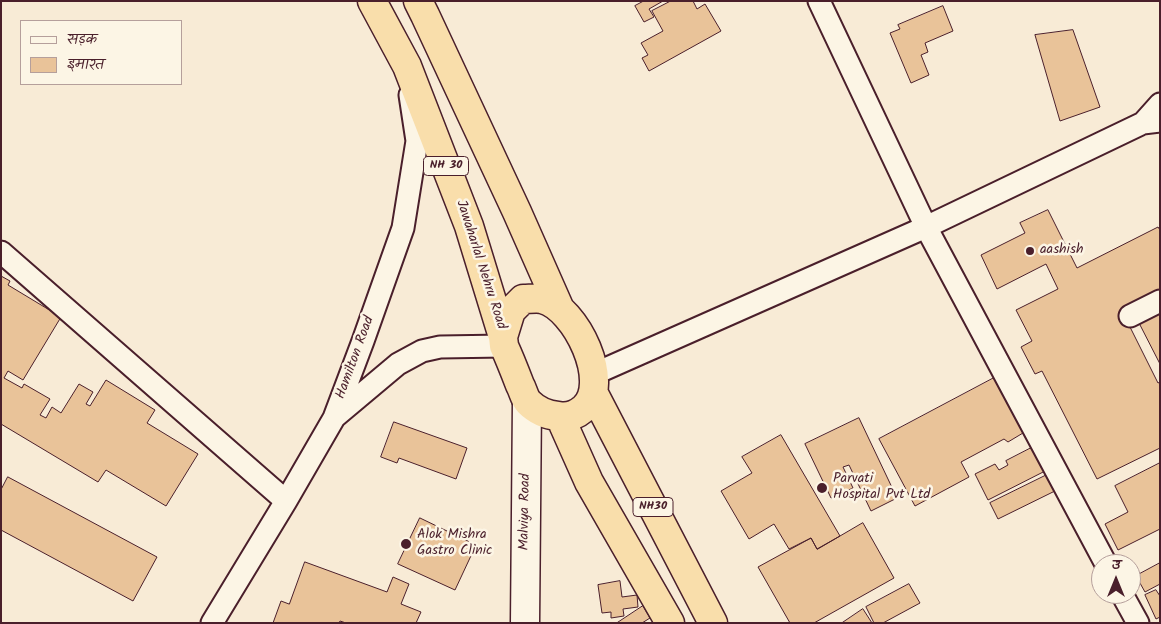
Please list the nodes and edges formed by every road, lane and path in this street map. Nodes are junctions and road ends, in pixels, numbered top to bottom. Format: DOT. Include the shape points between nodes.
graph roads {
  1 [pos="372,1"];
  2 [pos="418,1"];
  3 [pos="819,1"];
  4 [pos="406,66"];
  5 [pos="1160,104"];
  6 [pos="1152,122"];
  7 [pos="926,227"];
  8 [pos="1,252"];
  9 [pos="1160,301"];
  10 [pos="558,307"];
  11 [pos="1130,316"];
  12 [pos="504,341"];
  13 [pos="594,382"];
  14 [pos="527,400"];
  15 [pos="560,417"];
  16 [pos="334,418"];
  17 [pos="286,501"];
  18 [pos="1101,554"];
  19 [pos="1128,604"];
  20 [pos="212,623"];
  21 [pos="525,623"];
  22 [pos="670,623"];
  23 [pos="713,623"];
  24 [pos="1138,623"];
  1 -- 4 [label="highway, Jawaharlal Nehru Road / NH 30"];
  2 -- 10 [label="highway, Jawaharlal Nehru Road / NH 30"];
  3 -- 7 [label="street"];
  4 -- 12 [label="highway, Jawaharlal Nehru Road / NH 30" via="470,226"];
  4 -- 16 [label="street, Hamilton Road" via="417,141 403,228"];
  5 -- 6 [label="street"];
  6 -- 7 [label="street"];
  7 -- 13 [label="street"];
  7 -- 18 [label="street"];
  8 -- 17 [label="street"];
  9 -- 11 [label="street"];
  10 -- 12 [label="highway, Jawaharlal Nehru Road / NH 30" via="542,300 523,300 511,311"];
  10 -- 13 [label="highway, Jawaharlal Nehru Road / NH 30" via="576,326 590,357"];
  12 -- 14 [label="highway, Jawaharlal Nehru Road / NH 30"];
  12 -- 16 [label="street" via="422,351 398,364"];
  13 -- 15 [label="highway" via="588,405 576,415"];
  13 -- 23 [label="highway, Jawaharlal Nehru Road / NH30"];
  14 -- 15 [label="highway" via="541,413"];
  14 -- 21 [label="street, Malviya Road"];
  15 -- 22 [label="highway" via="589,482"];
  16 -- 17 [label="street, Hamilton Road"];
  17 -- 20 [label="street, Hamilton Road"];
  19 -- 24 [label="street"];
}
